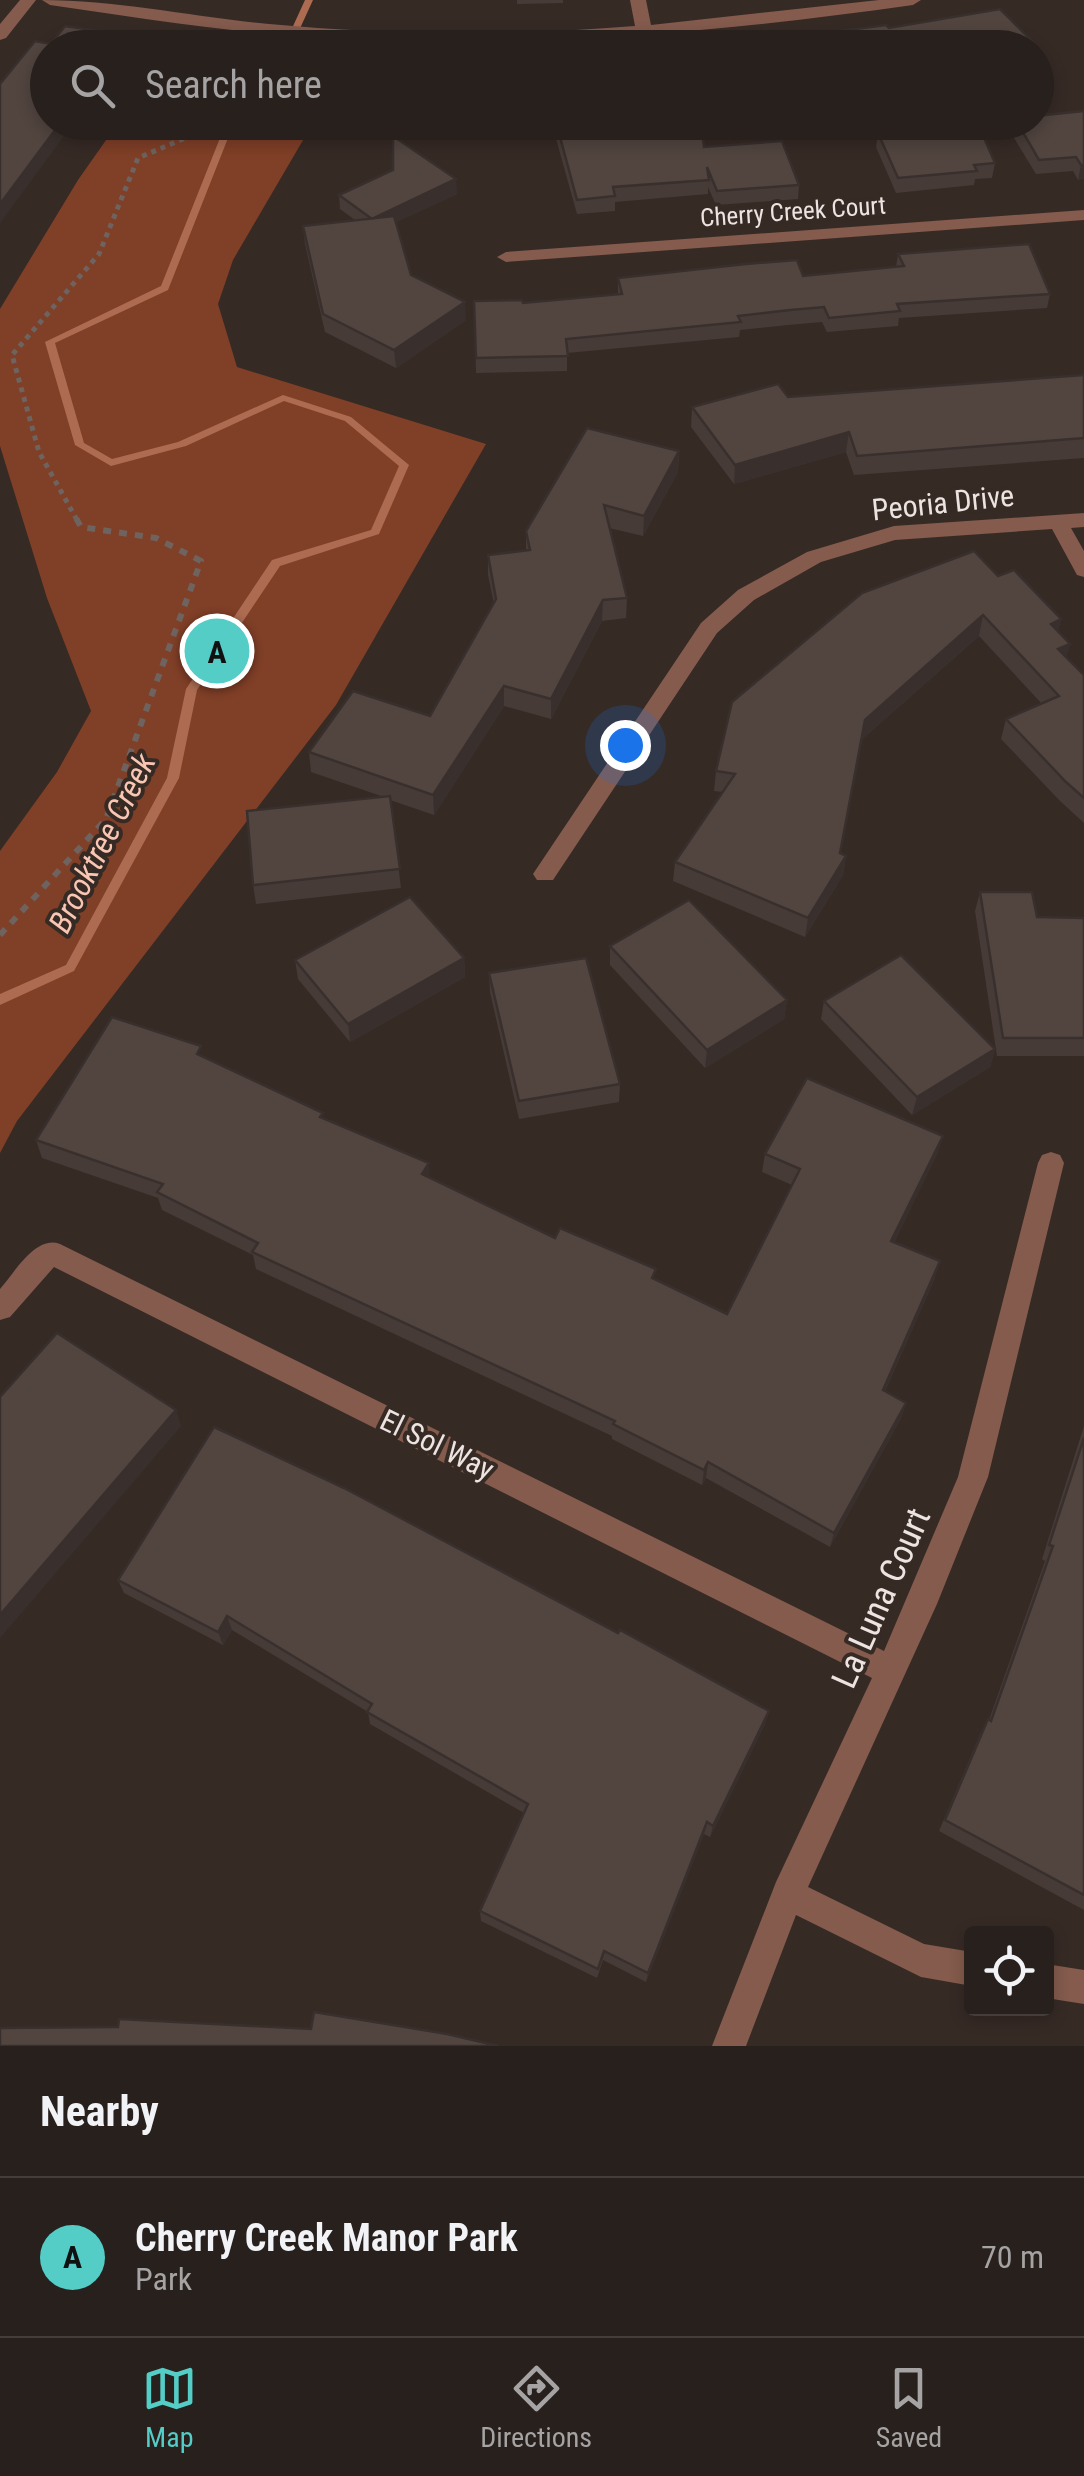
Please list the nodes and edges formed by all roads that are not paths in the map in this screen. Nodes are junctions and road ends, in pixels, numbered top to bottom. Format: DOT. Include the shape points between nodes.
graph roads {
  1 [pos="28,0"];
  2 [pos="50,0"];
  3 [pos="638,0"];
  4 [pos="913,0"];
  5 [pos="643,28"];
  6 [pos="275,30"];
  7 [pos="596,30"];
  8 [pos="0,35"];
  9 [pos="1084,215"];
  10 [pos="506,258"];
  11 [pos="1084,520"];
  12 [pos="1058,522"];
  13 [pos="1084,570"];
  14 [pos="546,874"];
  15 [pos="1052,1163"];
  16 [pos="0,1308"];
  17 [pos="891,1671"];
  18 [pos="788,1894"];
  19 [pos="964,1967"];
  20 [pos="1054,1982"];
  21 [pos="1084,1987"];
  22 [pos="730,2046"];
  1 -- 8 [label="street"];
  2 -- 6 [label="street"];
  3 -- 5 [label="street"];
  4 -- 5 [label="street"];
  5 -- 7 [label="street"];
  9 -- 10 [label="street, Cherry Creek Court"];
  11 -- 12 [label="street, Peoria Drive"];
  12 -- 13 [label="street"];
  12 -- 14 [label="street, Peoria Drive" via="894,533 814,557 746,595 709,628"];
  15 -- 17 [label="street, La Luna Court" via="973,1477"];
  16 -- 17 [label="street, El Sol Way" via="50,1252"];
  17 -- 18 [label="street, La Luna Court"];
  18 -- 19 [label="street" via="921,1960"];
  18 -- 22 [label="street, La Luna Court"];
  20 -- 21 [label="street"];
}
